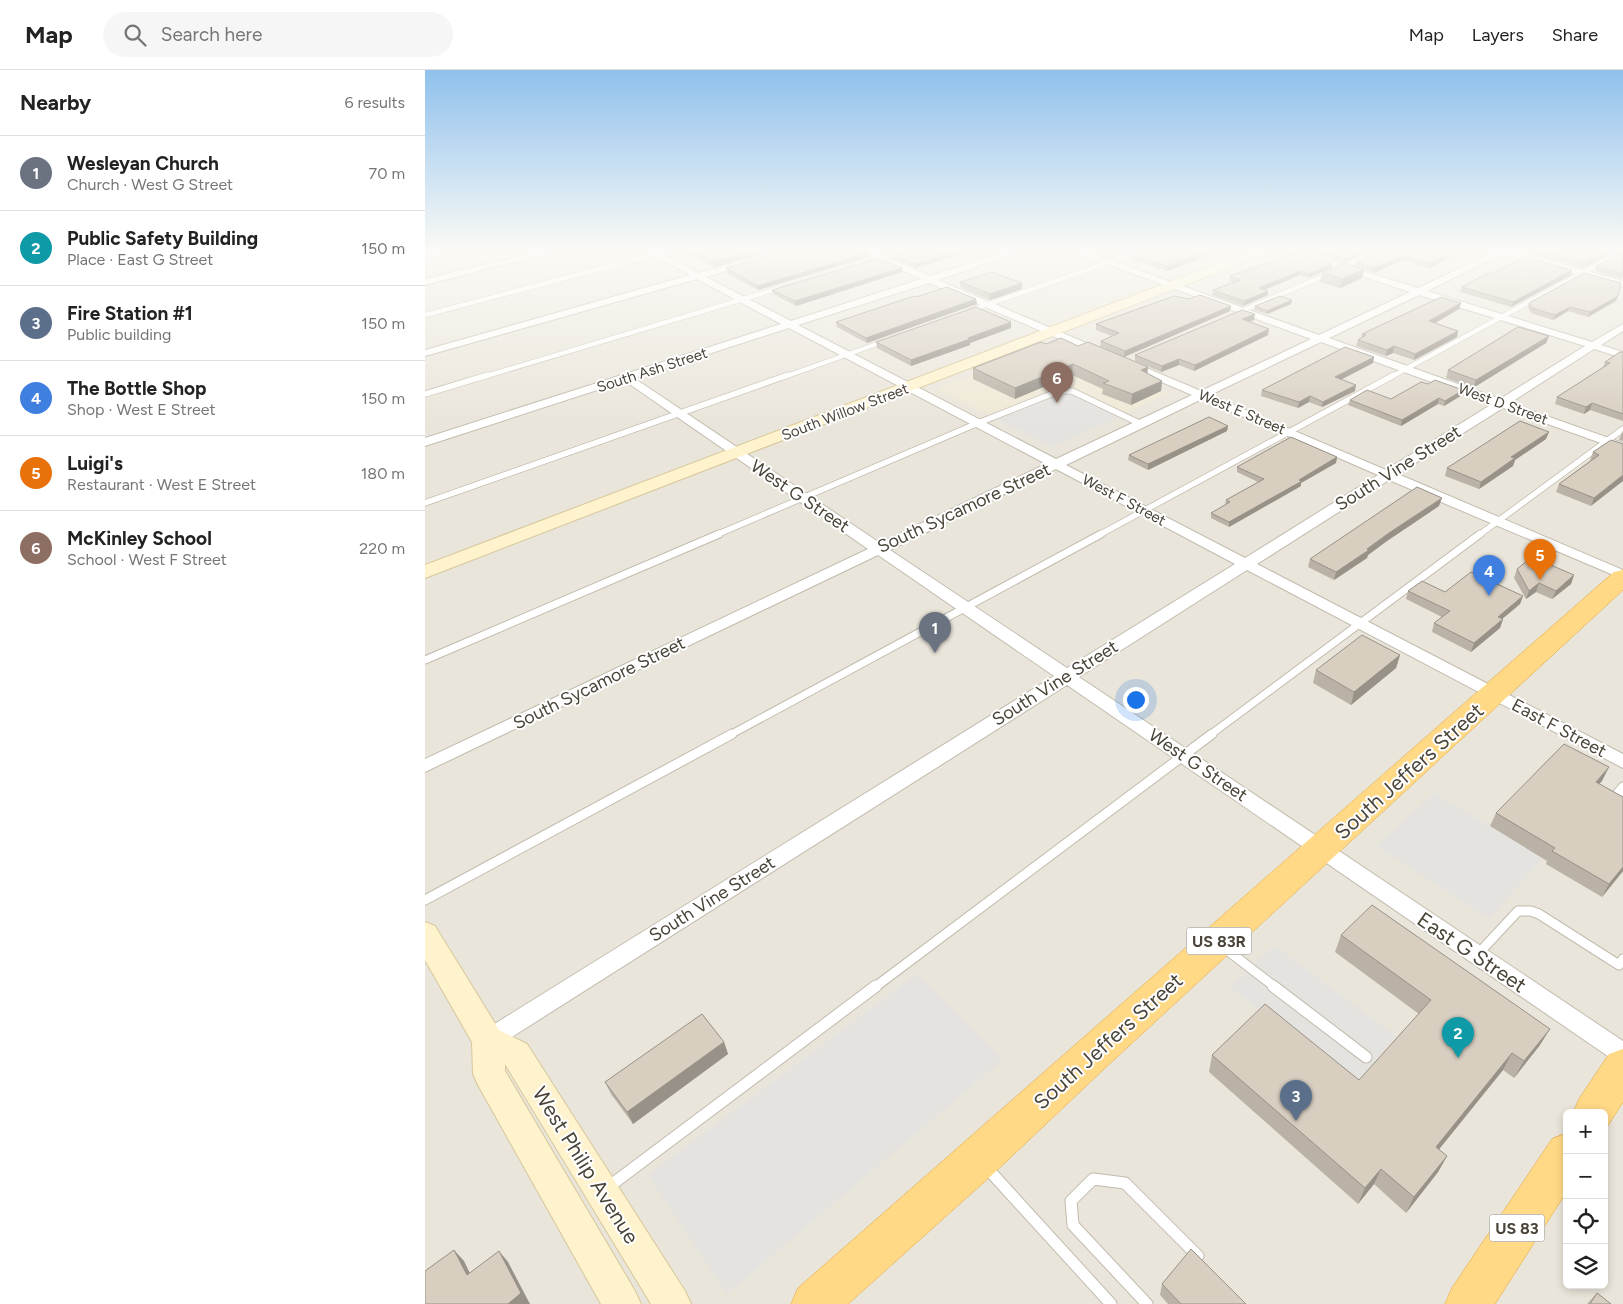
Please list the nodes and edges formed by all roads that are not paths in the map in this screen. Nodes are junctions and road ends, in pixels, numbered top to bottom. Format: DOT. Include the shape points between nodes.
graph roads {
  1 [pos="452,308"];
  2 [pos="585,308"];
  3 [pos="712,308"];
  4 [pos="757,308"];
  5 [pos="844,308"];
  6 [pos="981,308"];
  7 [pos="994,308"];
  8 [pos="1116,308"];
  9 [pos="1225,308"];
  10 [pos="1251,308"];
  11 [pos="1383,308"];
  12 [pos="1470,308"];
  13 [pos="1517,308"];
  14 [pos="1238,313"];
  15 [pos="962,314"];
  16 [pos="425,315"];
  17 [pos="1500,317"];
  18 [pos="790,325"];
  19 [pos="1623,327"];
  20 [pos="1052,332"];
  21 [pos="1320,338"];
  22 [pos="891,339"];
  23 [pos="1593,346"];
  24 [pos="425,353"];
  25 [pos="846,354"];
  26 [pos="1623,355"];
  27 [pos="1404,369"];
  28 [pos="627,378"];
  29 [pos="909,387"];
  30 [pos="425,394"];
  31 [pos="1201,395"];
  32 [pos="1501,403"];
  33 [pos="678,412"];
  34 [pos="978,423"];
  35 [pos="1141,424"];
  36 [pos="1623,429"];
  37 [pos="1288,432"];
  38 [pos="1606,441"];
  39 [pos="425,442"];
  40 [pos="1623,447"];
  41 [pos="736,454"];
  42 [pos="1056,464"];
  43 [pos="1387,474"];
  44 [pos="804,498"];
  45 [pos="425,503"];
  46 [pos="1144,510"];
  47 [pos="1497,521"];
  48 [pos="878,549"];
  49 [pos="1245,564"];
  50 [pos="425,572"];
  51 [pos="1623,576"];
  52 [pos="965,607"];
  53 [pos="1359,623"];
  54 [pos="425,660"];
  55 [pos="1066,676"];
  56 [pos="1494,694"];
  57 [pos="1183,756"];
  58 [pos="1623,762"];
  59 [pos="425,766"];
  60 [pos="1623,787"];
  61 [pos="1623,801"];
  62 [pos="1321,849"];
  63 [pos="425,900"];
  64 [pos="425,934"];
  65 [pos="1218,942"];
  66 [pos="1477,955"];
  67 [pos="1622,964"];
  68 [pos="488,1040"];
  69 [pos="1623,1054"];
  70 [pos="1366,1058"];
  71 [pos="1623,1066"];
  72 [pos="1596,1109"];
  73 [pos="1566,1154"];
  74 [pos="978,1159"];
  75 [pos="602,1192"];
  76 [pos="1205,1264"];
  77 [pos="622,1304"];
  78 [pos="671,1304"];
  79 [pos="815,1304"];
  80 [pos="1111,1304"];
  81 [pos="1147,1304"];
  82 [pos="1468,1304"];
  1 -- 16 [label="lane"];
  2 -- 24 [label="street"];
  3 -- 30 [label="lane"];
  4 -- 18 [label="street, West F Street"];
  5 -- 18 [label="street, South Ash Street"];
  6 -- 15 [label="lane"];
  7 -- 20 [label="street, West E Street"];
  8 -- 20 [label="main road, South Willow Street"];
  9 -- 14 [label="street, West D Street"];
  10 -- 14 [label="lane"];
  11 -- 21 [label="street, South Sycamore Street"];
  12 -- 17 [label="street"];
  13 -- 17 [label="lane"];
  14 -- 21 [label="street, West D Street"];
  17 -- 23 [label="street"];
  17 -- 27 [label="lane"];
  18 -- 25 [label="street, West F Street"];
  18 -- 28 [label="street, South Ash Street"];
  19 -- 23 [label="street, South Vine Street"];
  20 -- 29 [label="main road, South Willow Street"];
  20 -- 31 [label="street, West E Street" via="1127,360"];
  21 -- 27 [label="street, West D Street"];
  21 -- 31 [label="street, South Sycamore Street"];
  22 -- 25 [label="lane"];
  23 -- 26 [label="street"];
  23 -- 32 [label="street, South Vine Street"];
  25 -- 29 [label="street, West F Street"];
  25 -- 33 [label="lane"];
  27 -- 32 [label="street, West D Street"];
  27 -- 37 [label="lane"];
  28 -- 33 [label="street, West G Street"];
  28 -- 39 [label="street, South Ash Street"];
  29 -- 34 [label="street, West F Street"];
  29 -- 41 [label="main road, South Willow Street"];
  31 -- 35 [label="street, South Sycamore Street"];
  31 -- 37 [label="street, West E Street"];
  32 -- 38 [label="street, West D Street"];
  32 -- 43 [label="street, South Vine Street"];
  33 -- 41 [label="street, West G Street"];
  33 -- 45 [label="lane"];
  34 -- 35 [label="lane" via="1065,390"];
  34 -- 42 [label="street, West F Street"];
  34 -- 44 [label="lane"];
  35 -- 42 [label="street, South Sycamore Street"];
  36 -- 38 [label="lane"];
  37 -- 43 [label="street, West E Street"];
  37 -- 46 [label="lane"];
  38 -- 40 [label="street, West D Street"];
  38 -- 47 [label="lane"];
  41 -- 44 [label="street, West G Street"];
  41 -- 50 [label="main road, South Willow Street"];
  42 -- 46 [label="street, West F Street"];
  42 -- 48 [label="street, South Sycamore Street"];
  43 -- 47 [label="street, West E Street"];
  43 -- 49 [label="street, South Vine Street"];
  44 -- 48 [label="street, West G Street"];
  44 -- 54 [label="lane"];
  46 -- 49 [label="street, West F Street"];
  46 -- 52 [label="lane"];
  47 -- 51 [label="street, West E Street"];
  47 -- 53 [label="lane"];
  48 -- 52 [label="street, West G Street"];
  48 -- 59 [label="street, South Sycamore Street"];
  49 -- 53 [label="street, West F Street"];
  49 -- 55 [label="street, South Vine Street"];
  51 -- 56 [label="highway, South Jeffers Street / US 83R"];
  52 -- 55 [label="street, West G Street"];
  52 -- 63 [label="lane"];
  53 -- 56 [label="street, West F Street"];
  53 -- 57 [label="lane"];
  55 -- 57 [label="street, West G Street"];
  55 -- 68 [label="street, South Vine Street"];
  56 -- 58 [label="street, East F Street"];
  56 -- 62 [label="highway, South Jeffers Street / US 83R"];
  57 -- 62 [label="street, West G Street"];
  57 -- 75 [label="lane"];
  60 -- 61 [label="lane" via="1618,794"];
  62 -- 65 [label="highway, South Jeffers Street / US 83R"];
  62 -- 66 [label="street, East G Street"];
  64 -- 68 [label="main road, West Philip Avenue"];
  65 -- 70 [label="lane"];
  65 -- 74 [label="highway, South Jeffers Street / US 83R"];
  66 -- 67 [label="lane" via="1514,914 1524,910 1539,914"];
  66 -- 69 [label="street, East G Street"];
  68 -- 75 [label="main road, West Philip Avenue" via="516,1054"];
  68 -- 77 [label="main road, West Philip Avenue" via="489,1074"];
  71 -- 72 [label="highway"];
  73 -- 82 [label="highway, US 83"];
  74 -- 79 [label="highway, South Jeffers Street / US 83R"];
  74 -- 80 [label="lane"];
  75 -- 78 [label="main road, West Philip Avenue"];
  76 -- 81 [label="lane" via="1125,1183 1093,1179 1071,1201 1073,1225"];
}
